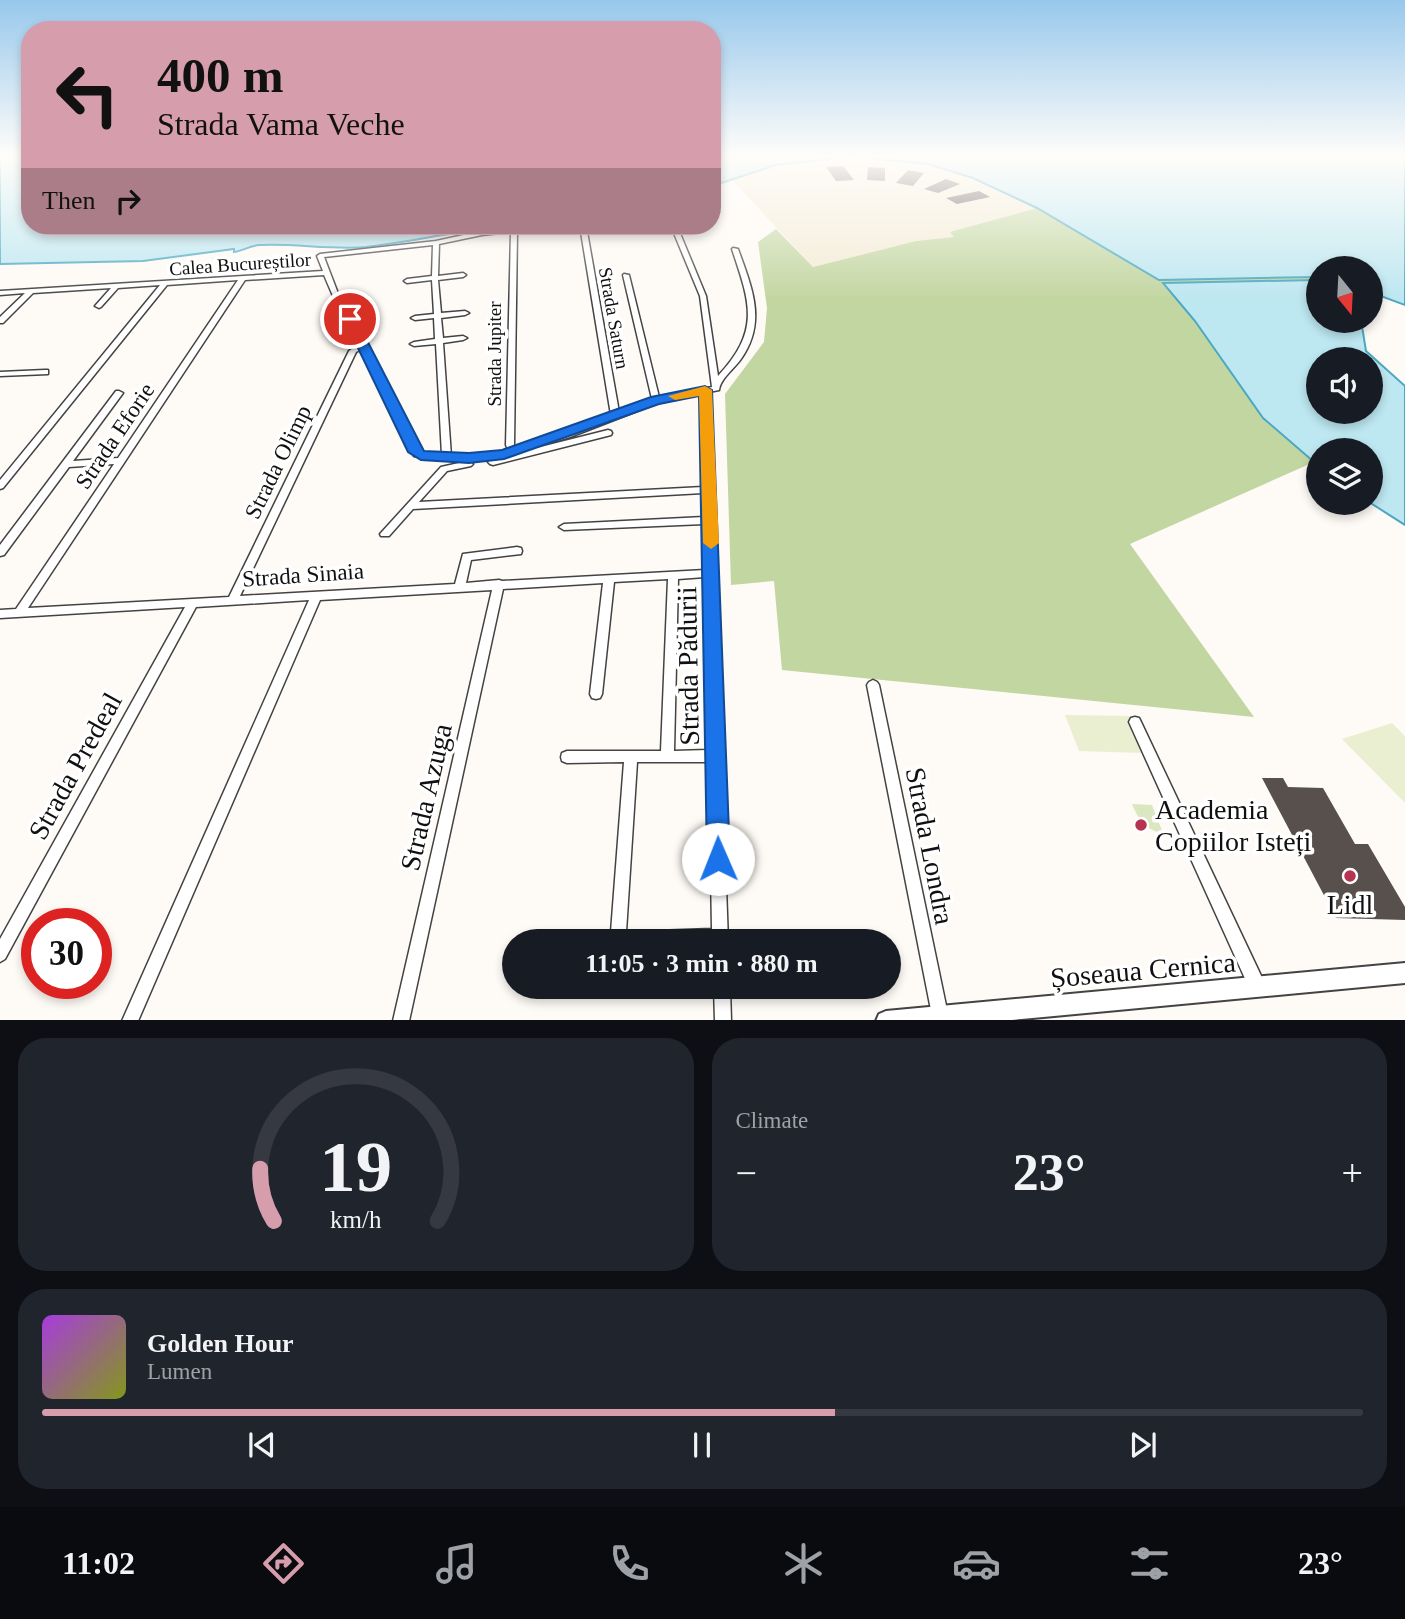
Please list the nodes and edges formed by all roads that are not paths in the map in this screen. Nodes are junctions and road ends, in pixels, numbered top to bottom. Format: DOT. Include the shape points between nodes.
graph roads {
  1 [pos="470,235"];
  2 [pos="513,235"];
  3 [pos="585,235"];
  4 [pos="678,235"];
  5 [pos="436,243"];
  6 [pos="735,249"];
  7 [pos="327,273"];
  8 [pos="463,275"];
  9 [pos="626,275"];
  10 [pos="435,278"];
  11 [pos="242,279"];
  12 [pos="407,281"];
  13 [pos="164,285"];
  14 [pos="116,288"];
  15 [pos="0,293"];
  16 [pos="30,293"];
  17 [pos="99,306"];
  18 [pos="465,313"];
  19 [pos="438,316"];
  20 [pos="415,318"];
  21 [pos="0,321"];
  22 [pos="464,338"];
  23 [pos="439,341"];
  24 [pos="414,344"];
  25 [pos="363,345"];
  26 [pos="44,372"];
  27 [pos="0,374"];
  28 [pos="712,387"];
  29 [pos="119,393"];
  30 [pos="656,400"];
  31 [pos="615,415"];
  32 [pos="608,433"];
  33 [pos="513,451"];
  34 [pos="447,457"];
  35 [pos="122,461"];
  36 [pos="66,464"];
  37 [pos="0,486"];
  38 [pos="710,491"];
  39 [pos="410,506"];
  40 [pos="711,520"];
  41 [pos="564,527"];
  42 [pos="385,534"];
  43 [pos="517,551"];
  44 [pos="0,552"];
  45 [pos="712,573"];
  46 [pos="673,575"];
  47 [pos="609,579"];
  48 [pos="499,584"];
  49 [pos="460,586"];
  50 [pos="317,595"];
  51 [pos="233,600"];
  52 [pos="193,603"];
  53 [pos="19,613"];
  54 [pos="0,614"];
  55 [pos="873,685"];
  56 [pos="596,694"];
  57 [pos="1136,722"];
  58 [pos="631,756"];
  59 [pos="667,756"];
  60 [pos="716,756"];
  61 [pos="566,757"];
  62 [pos="619,929"];
  63 [pos="720,929"];
  64 [pos="0,954"];
  65 [pos="1405,973"];
  66 [pos="1258,988"];
  67 [pos="722,999"];
  68 [pos="940,1015"];
  69 [pos="130,1020"];
  70 [pos="401,1020"];
  71 [pos="723,1020"];
  72 [pos="886,1020"];
  1 -- 5 [label="street"];
  2 -- 33 [label="street, Strada Jupiter"];
  3 -- 31 [label="street, Strada Saturn"];
  4 -- 28 [label="street, Strada Pădurii" via="703,296"];
  5 -- 7 [label="street, Calea Bucureștilor" via="324,254 320,258"];
  5 -- 10 [label="street"];
  6 -- 28 [label="street" via="753,301 754,321 744,349"];
  7 -- 11 [label="street, Calea Bucureștilor"];
  7 -- 25 [label="street"];
  8 -- 10 [label="street"];
  9 -- 30 [label="street"];
  10 -- 12 [label="street"];
  10 -- 19 [label="street"];
  11 -- 13 [label="street, Calea Bucureștilor"];
  11 -- 35 [label="street, Strada Eforie"];
  13 -- 14 [label="street, Calea Bucureștilor"];
  13 -- 37 [label="street"];
  14 -- 16 [label="street, Calea Bucureștilor"];
  14 -- 17 [label="street"];
  15 -- 16 [label="street, Calea Bucureștilor"];
  16 -- 21 [label="street"];
  18 -- 19 [label="street"];
  19 -- 20 [label="street"];
  19 -- 23 [label="street"];
  22 -- 23 [label="street"];
  23 -- 24 [label="street"];
  23 -- 34 [label="street"];
  25 -- 34 [label="street" via="416,452"];
  25 -- 51 [label="street, Strada Olimp" via="345,366"];
  26 -- 27 [label="street"];
  28 -- 30 [label="street"];
  28 -- 38 [label="street, Strada Pădurii"];
  29 -- 36 [label="street"];
  30 -- 31 [label="street"];
  31 -- 33 [label="street"];
  32 -- 39 [label="street" via="509,460 448,467"];
  33 -- 34 [label="street" via="480,458"];
  35 -- 36 [label="street"];
  35 -- 53 [label="street, Strada Eforie"];
  36 -- 44 [label="street"];
  38 -- 39 [label="street"];
  38 -- 40 [label="street, Strada Pădurii"];
  39 -- 42 [label="street"];
  40 -- 41 [label="street"];
  40 -- 45 [label="street, Strada Pădurii"];
  43 -- 49 [label="street" via="467,557"];
  45 -- 46 [label="street, Strada Sinaia"];
  45 -- 60 [label="street, Strada Pădurii"];
  46 -- 47 [label="street, Strada Sinaia"];
  46 -- 59 [label="street"];
  47 -- 48 [label="street, Strada Sinaia"];
  47 -- 56 [label="street"];
  48 -- 49 [label="street, Strada Sinaia"];
  48 -- 70 [label="street, Strada Azuga"];
  49 -- 50 [label="street, Strada Sinaia"];
  50 -- 51 [label="street, Strada Sinaia"];
  50 -- 69 [label="street"];
  51 -- 52 [label="street, Strada Sinaia"];
  52 -- 53 [label="street, Strada Sinaia"];
  52 -- 64 [label="street, Strada Predeal"];
  53 -- 54 [label="street, Strada Sinaia"];
  55 -- 68 [label="street, Strada Londra"];
  57 -- 66 [label="street"];
  58 -- 59 [label="street"];
  58 -- 61 [label="street"];
  58 -- 62 [label="street"];
  59 -- 60 [label="street"];
  60 -- 63 [label="street, Strada Pădurii"];
  65 -- 66 [label="street, Șoseaua Cernica"];
  66 -- 68 [label="street, Șoseaua Cernica"];
  67 -- 71 [label="street"];
  68 -- 72 [label="street, Șoseaua Cernica"];
}
